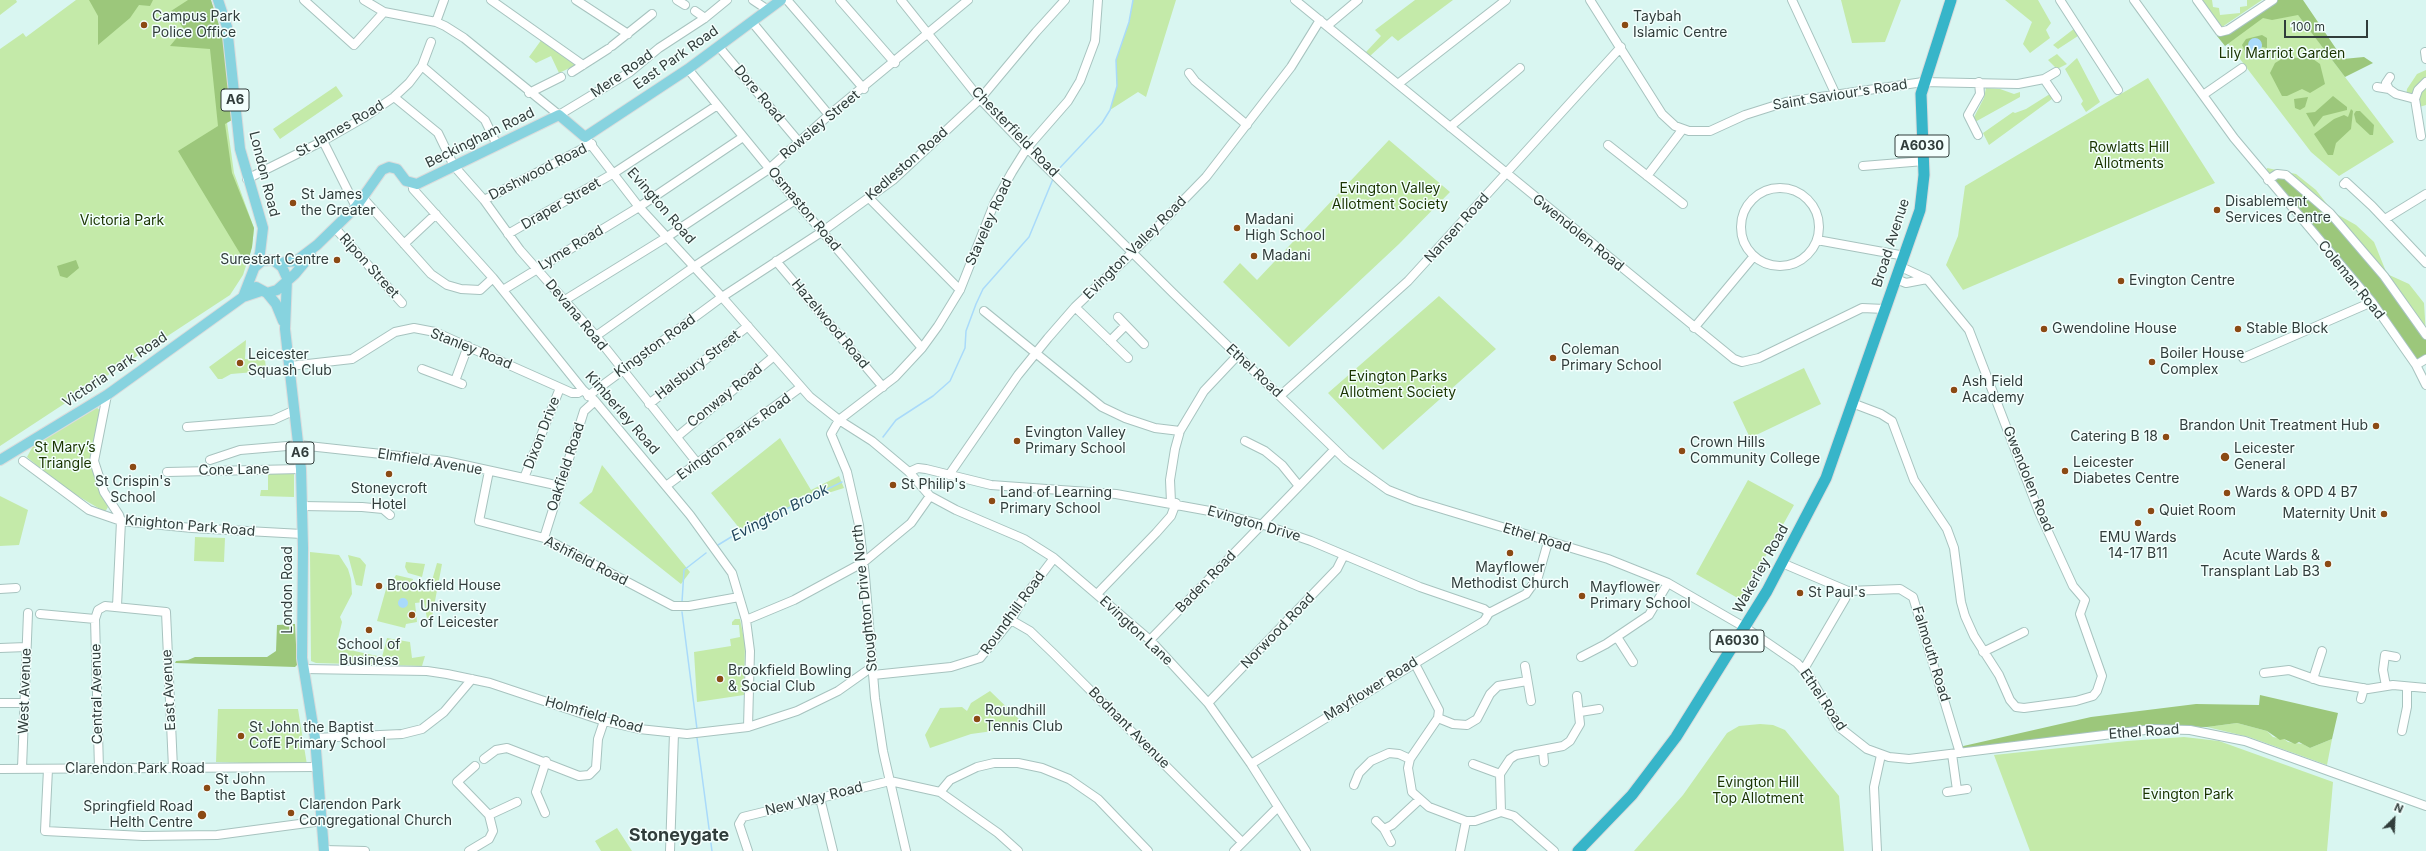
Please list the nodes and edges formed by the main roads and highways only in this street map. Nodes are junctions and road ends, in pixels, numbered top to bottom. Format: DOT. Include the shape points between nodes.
graph roads {
  1 [pos="218,0"];
  2 [pos="781,0"];
  3 [pos="1951,0"];
  4 [pos="559,115"];
  5 [pos="589,141"];
  6 [pos="413,184"];
  7 [pos="263,238"];
  8 [pos="317,245"];
  9 [pos="275,262"];
  10 [pos="253,271"];
  11 [pos="286,282"];
  12 [pos="264,292"];
  13 [pos="243,297"];
  14 [pos="1885,309"];
  15 [pos="285,329"];
  16 [pos="0,460"];
  17 [pos="324,851"];
  18 [pos="1578,851"];
  1 -- 7 [label="main road, London Road / A6" via="227,27 240,149 261,221"];
  2 -- 5 [label="main road, East Park Road"];
  3 -- 14 [label="highway, Broad Avenue / A6030" via="1923,82 1920,108 1924,161 1920,210"];
  4 -- 5 [label="main road, Evington Road"];
  4 -- 6 [label="main road, Beckingham Road" via="427,180"];
  6 -- 8 [label="main road, Kimberley Road" via="397,169 389,166 382,170 356,207"];
  7 -- 9 [label="main road, London Road / A6"];
  7 -- 10 [label="main road, London Road / A6"];
  8 -- 9 [label="main road" via="296,261"];
  8 -- 11 [label="main road" via="307,261"];
  9 -- 10 [label="main road" via="262,261"];
  9 -- 11 [label="main road, London Road / A6" via="286,273"];
  10 -- 12 [label="main road, London Road / A6" via="254,284"];
  10 -- 13 [label="main road"];
  11 -- 12 [label="main road" via="277,290"];
  11 -- 15 [label="main road, London Road / A6"];
  12 -- 13 [label="main road, Victoria Park Road"];
  12 -- 15 [label="main road, London Road / A6" via="276,304"];
  13 -- 16 [label="main road, Victoria Park Road" via="107,395"];
  14 -- 18 [label="highway, Wakerley Road / A6030" via="1826,478 1746,628 1676,737 1649,774"];
  15 -- 17 [label="main road, London Road / A6" via="301,469 302,658 318,767"];
}
